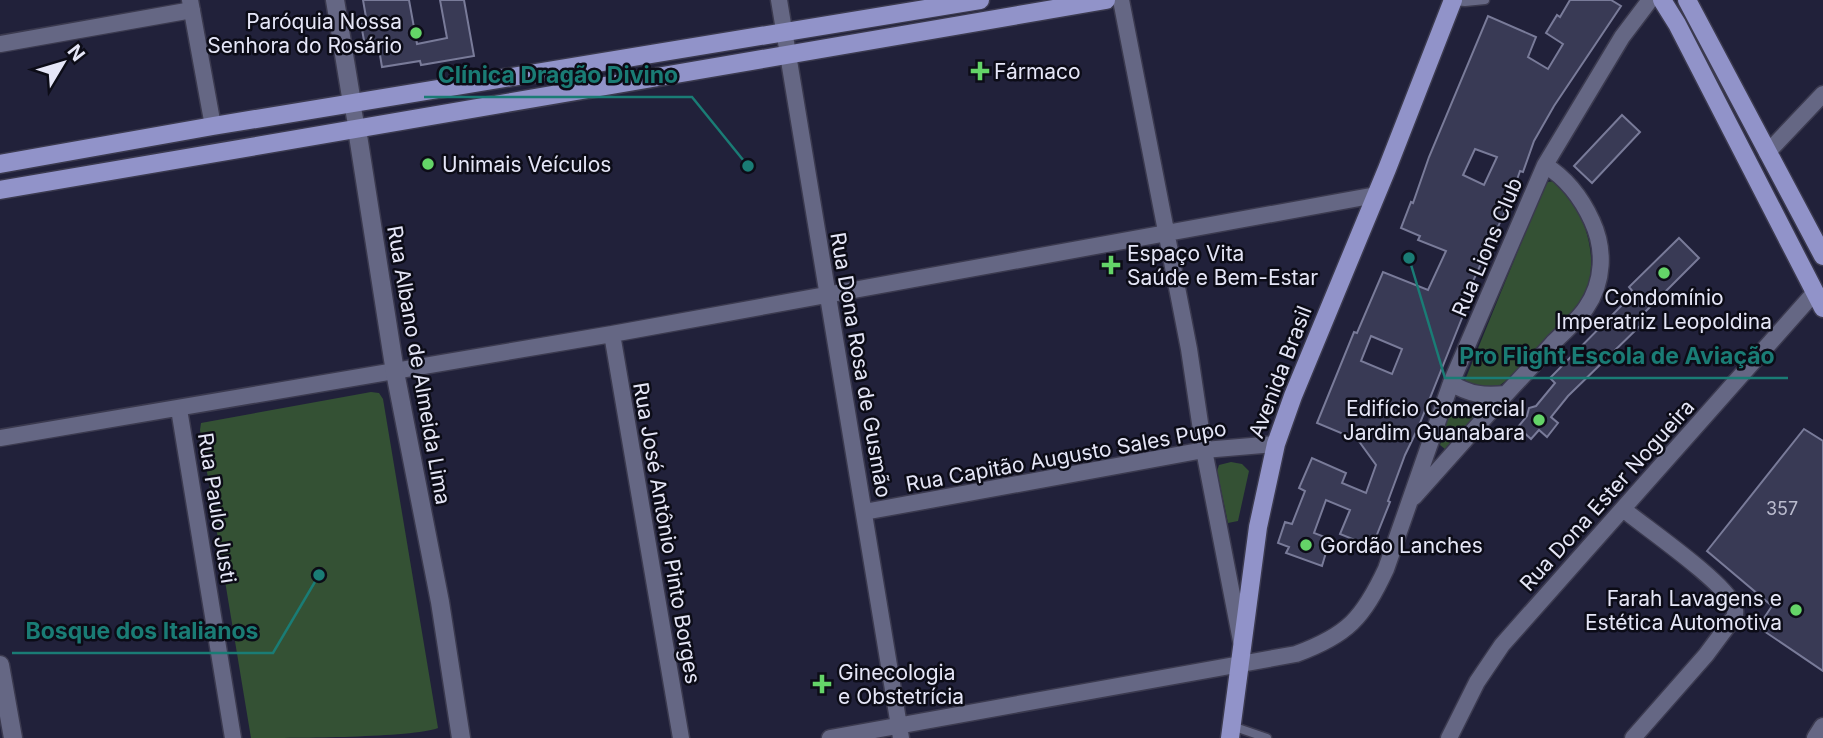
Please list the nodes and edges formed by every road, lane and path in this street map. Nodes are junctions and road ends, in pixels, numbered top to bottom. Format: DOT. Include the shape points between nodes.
graph roads {
  1 [pos="335,0"];
  2 [pos="779,0"];
  3 [pos="980,0"];
  4 [pos="1106,0"];
  5 [pos="1121,0"];
  6 [pos="1452,0"];
  7 [pos="1485,0"];
  8 [pos="1650,0"];
  9 [pos="1662,0"];
  10 [pos="1687,0"];
  11 [pos="191,5"];
  12 [pos="784,30"];
  13 [pos="0,44"];
  14 [pos="788,55"];
  15 [pos="1823,94"];
  16 [pos="352,103"];
  17 [pos="212,126"];
  18 [pos="357,129"];
  19 [pos="1767,153"];
  20 [pos="0,164"];
  21 [pos="1545,164"];
  22 [pos="0,190"];
  23 [pos="1376,195"];
  24 [pos="1166,235"];
  25 [pos="1823,256"];
  26 [pos="828,293"];
  27 [pos="1819,300"];
  28 [pos="612,334"];
  29 [pos="395,372"];
  30 [pos="1451,383"];
  31 [pos="1506,394"];
  32 [pos="179,409"];
  33 [pos="0,438"];
  34 [pos="1276,444"];
  35 [pos="1204,450"];
  36 [pos="1408,504"];
  37 [pos="1623,509"];
  38 [pos="864,512"];
  39 [pos="1241,643"];
  40 [pos="0,665"];
  41 [pos="1239,665"];
  42 [pos="1823,727"];
  43 [pos="900,732"];
  44 [pos="1231,732"];
  45 [pos="855,736"];
  46 [pos="13,738"];
  47 [pos="233,738"];
  48 [pos="461,738"];
  49 [pos="681,738"];
  50 [pos="830,738"];
  51 [pos="1267,738"];
  52 [pos="1449,738"];
  53 [pos="1633,738"];
  54 [pos="1816,738"];
  1 -- 16 [label="street, Rua Albano de Almeida Lima"];
  2 -- 12 [label="street, Rua Dona Rosa de Gusmão"];
  3 -- 12 [label="main road"];
  4 -- 14 [label="main road"];
  5 -- 24 [label="street"];
  6 -- 7 [label="lane"];
  6 -- 23 [label="main road, Avenida Brasil"];
  8 -- 21 [label="street, Rua Lions Club" via="1622,37"];
  9 -- 27 [label="main road"];
  10 -- 19 [label="main road"];
  11 -- 13 [label="street"];
  11 -- 17 [label="street"];
  12 -- 14 [label="street, Rua Dona Rosa de Gusmão"];
  12 -- 16 [label="main road"];
  14 -- 18 [label="main road"];
  14 -- 26 [label="street, Rua Dona Rosa de Gusmão"];
  15 -- 19 [label="street"];
  16 -- 17 [label="main road"];
  16 -- 18 [label="street, Rua Albano de Almeida Lima"];
  17 -- 20 [label="main road"];
  18 -- 22 [label="main road"];
  18 -- 29 [label="street, Rua Albano de Almeida Lima"];
  19 -- 25 [label="main road"];
  21 -- 30 [label="street, Rua Lions Club"];
  21 -- 31 [label="street, Rua Lions Club" via="1570,187 1598,234 1602,254 1598,282 1587,307"];
  23 -- 24 [label="street"];
  23 -- 34 [label="main road, Avenida Brasil"];
  24 -- 26 [label="street"];
  24 -- 35 [label="street"];
  26 -- 28 [label="street"];
  26 -- 38 [label="street, Rua Dona Rosa de Gusmão"];
  27 -- 37 [label="street, Rua Dona Ester Nogueira"];
  28 -- 29 [label="street"];
  28 -- 49 [label="street, Rua José Antônio Pinto Borges"];
  29 -- 32 [label="street"];
  29 -- 48 [label="street, Rua Albano de Almeida Lima"];
  30 -- 31 [label="street" via="1485,396"];
  30 -- 36 [label="street, Rua Lions Club"];
  31 -- 36 [label="street, Rua Lions Club"];
  32 -- 33 [label="street"];
  32 -- 47 [label="street, Rua Paulo Justi"];
  34 -- 35 [label="street, Rua Capitão Augusto Sales Pupo"];
  34 -- 39 [label="main road, Avenida Brasil"];
  35 -- 38 [label="street, Rua Capitão Augusto Sales Pupo"];
  35 -- 39 [label="street"];
  36 -- 41 [label="street, Rua Lions Club" via="1386,569 1360,615 1327,643"];
  37 -- 52 [label="street, Rua Dona Ester Nogueira" via="1502,645"];
  37 -- 53 [label="street" via="1709,577 1736,609 1714,645"];
  38 -- 43 [label="street, Rua Dona Rosa de Gusmão"];
  39 -- 41 [label="main road, Avenida Brasil"];
  40 -- 46 [label="street"];
  41 -- 43 [label="street, Rua Lions Club"];
  41 -- 44 [label="main road, Avenida Brasil"];
  42 -- 54 [label="street"];
  43 -- 45 [label="street, Rua Lions Club"];
  44 -- 51 [label="lane"];
  45 -- 50 [label="street, Rua Lions Club"];
}
